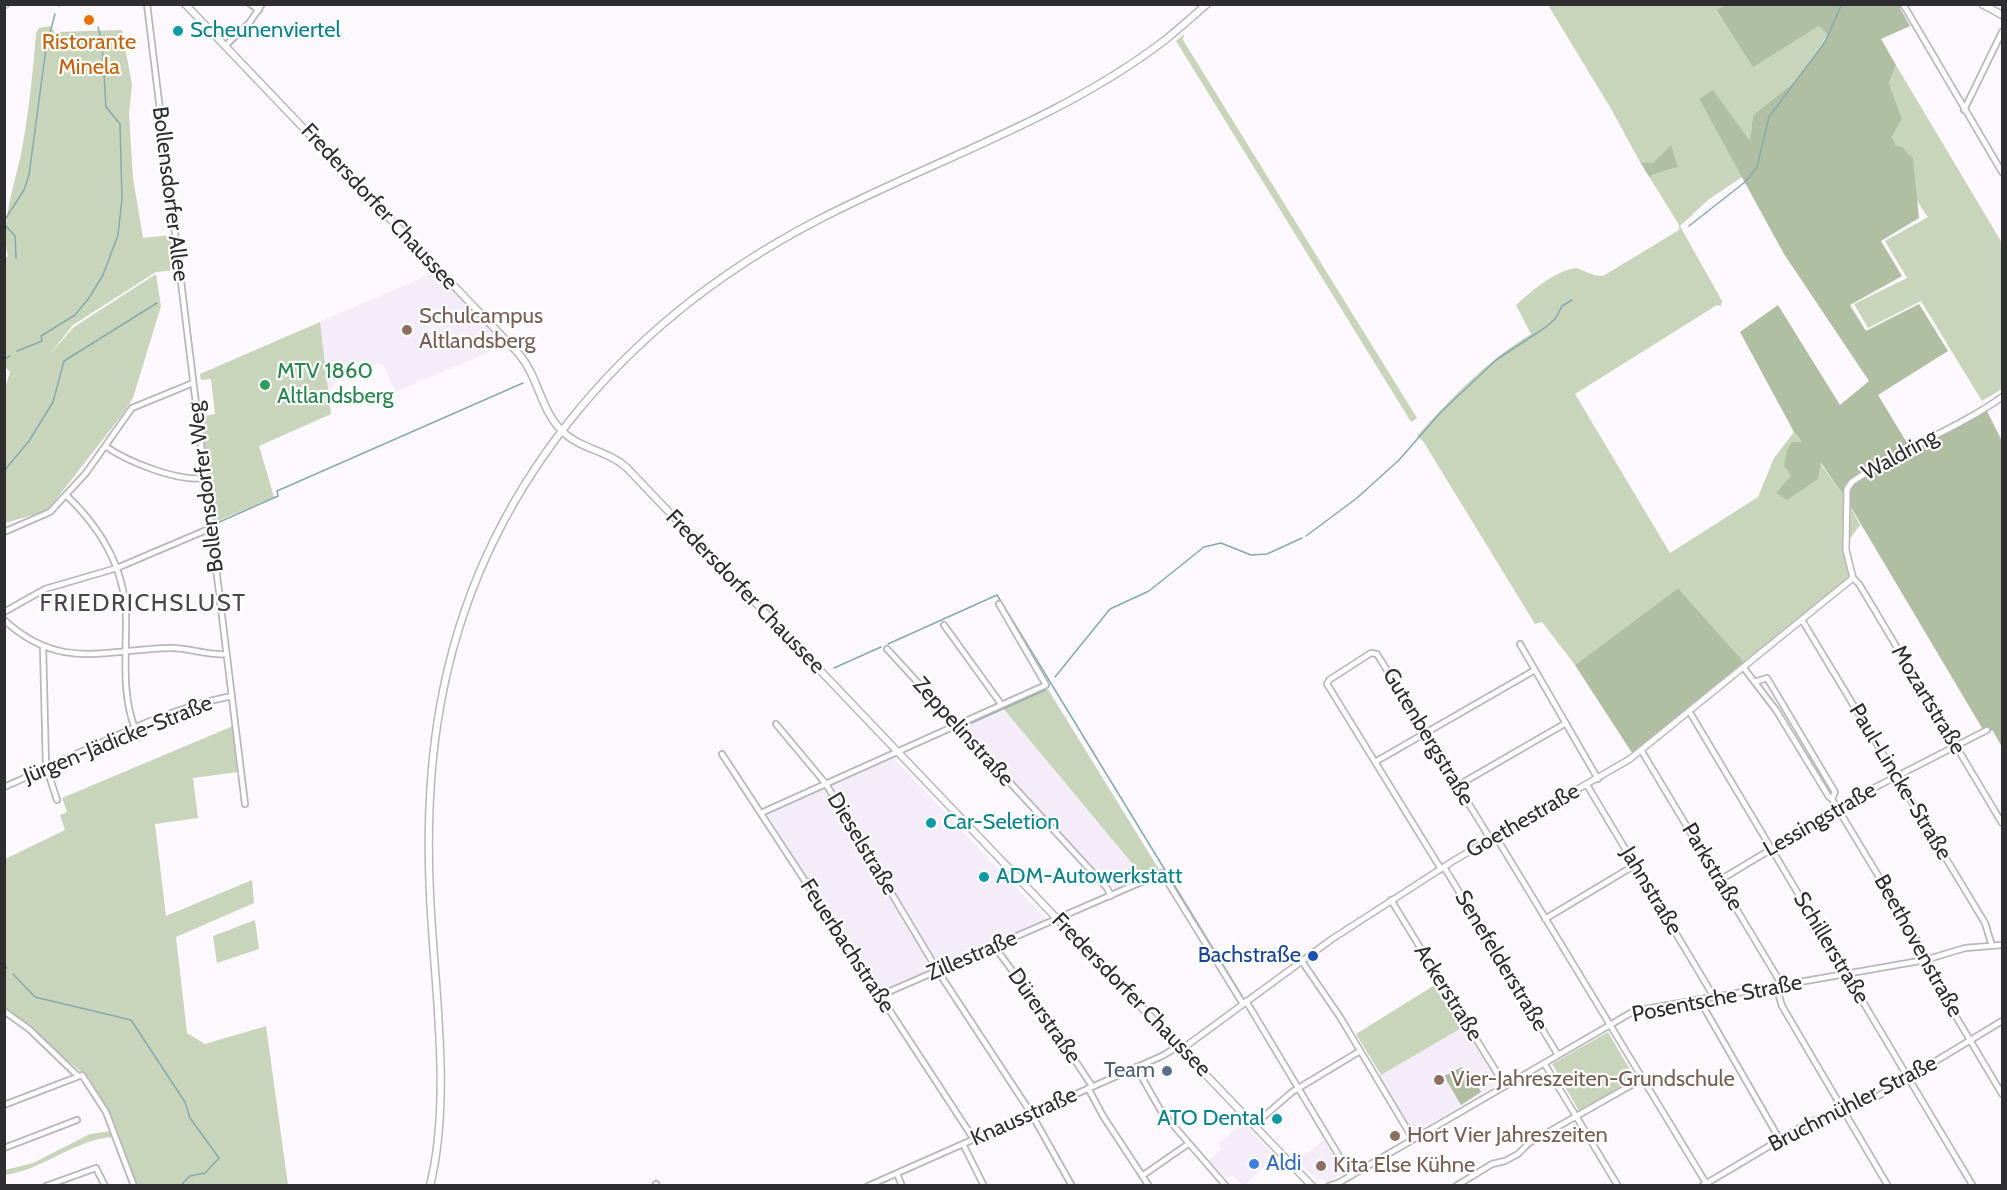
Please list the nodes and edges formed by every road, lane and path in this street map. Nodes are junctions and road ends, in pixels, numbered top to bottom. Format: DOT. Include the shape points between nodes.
graph roads {
  1 [pos="147,4"];
  2 [pos="185,4"];
  3 [pos="250,4"];
  4 [pos="1207,4"];
  5 [pos="1903,4"];
  6 [pos="1982,4"];
  7 [pos="261,7"];
  8 [pos="2002,15"];
  9 [pos="2002,33"];
  10 [pos="225,46"];
  11 [pos="1964,110"];
  12 [pos="2000,163"];
  13 [pos="2002,172"];
  14 [pos="193,383"];
  15 [pos="2002,397"];
  16 [pos="562,431"];
  17 [pos="105,446"];
  18 [pos="206,478"];
  19 [pos="66,495"];
  20 [pos="211,528"];
  21 [pos="4,532"];
  22 [pos="117,568"];
  23 [pos="1853,578"];
  24 [pos="999,604"];
  25 [pos="4,612"];
  26 [pos="4,620"];
  27 [pos="1802,620"];
  28 [pos="944,625"];
  29 [pos="1520,644"];
  30 [pos="43,647"];
  31 [pos="887,649"];
  32 [pos="125,652"];
  33 [pos="226,654"];
  34 [pos="1743,667"];
  35 [pos="1535,670"];
  36 [pos="1327,682"];
  37 [pos="1755,682"];
  38 [pos="232,696"];
  39 [pos="1001,704"];
  40 [pos="1689,711"];
  41 [pos="1566,723"];
  42 [pos="776,724"];
  43 [pos="956,725"];
  44 [pos="135,729"];
  45 [pos="1987,730"];
  46 [pos="1424,732"];
  47 [pos="1956,746"];
  48 [pos="1641,750"];
  49 [pos="898,751"];
  50 [pos="722,754"];
  51 [pos="1376,762"];
  52 [pos="46,766"];
  53 [pos="1897,776"];
  54 [pos="1598,779"];
  55 [pos="826,784"];
  56 [pos="1587,785"];
  57 [pos="1457,786"];
  58 [pos="4,787"];
  59 [pos="1832,799"];
  60 [pos="57,800"];
  61 [pos="245,804"];
  62 [pos="1838,809"];
  63 [pos="761,813"];
  64 [pos="2002,823"];
  65 [pos="1493,838"];
  66 [pos="1772,848"];
  67 [pos="1635,865"];
  68 [pos="1443,868"];
  69 [pos="1720,880"];
  70 [pos="1111,896"];
  71 [pos="1391,900"];
  72 [pos="1058,919"];
  73 [pos="1545,919"];
  74 [pos="2002,945"];
  75 [pos="994,946"];
  76 [pos="1992,946"];
  77 [pos="1301,960"];
  78 [pos="1925,960"];
  79 [pos="938,971"];
  80 [pos="1846,974"];
  81 [pos="1779,985"];
  82 [pos="879,996"];
  83 [pos="1714,997"];
  84 [pos="1699,999"];
  85 [pos="1244,1002"];
  86 [pos="4,1011"];
  87 [pos="2002,1021"];
  88 [pos="1610,1025"];
  89 [pos="1971,1041"];
  90 [pos="1180,1048"];
  91 [pos="1360,1051"];
  92 [pos="1558,1055"];
  93 [pos="1544,1064"];
  94 [pos="1136,1067"];
  95 [pos="79,1075"];
  96 [pos="1909,1078"];
  97 [pos="1642,1079"];
  98 [pos="1505,1086"];
  99 [pos="1090,1087"];
  100 [pos="1298,1088"];
  101 [pos="2002,1094"];
  102 [pos="4,1105"];
  103 [pos="1844,1110"];
  104 [pos="1030,1113"];
  105 [pos="1578,1117"];
  106 [pos="77,1120"];
  107 [pos="1254,1125"];
  108 [pos="973,1138"];
  109 [pos="1413,1139"];
  110 [pos="1780,1140"];
  111 [pos="963,1144"];
  112 [pos="1188,1144"];
  113 [pos="4,1148"];
  114 [pos="897,1174"];
  115 [pos="1142,1176"];
  116 [pos="1351,1176"];
  117 [pos="1704,1184"];
  118 [pos="46,1185"];
  119 [pos="105,1185"];
  120 [pos="134,1185"];
  121 [pos="430,1185"];
  122 [pos="868,1185"];
  123 [pos="902,1185"];
  124 [pos="984,1185"];
  125 [pos="1072,1185"];
  126 [pos="1149,1185"];
  127 [pos="1226,1185"];
  128 [pos="1312,1185"];
  129 [pos="1329,1185"];
  130 [pos="1456,1185"];
  131 [pos="1618,1185"];
  132 [pos="1888,1185"];
  133 [pos="1973,1185"];
  1 -- 14 [label="street, Bollensdorfer Allee"];
  2 -- 10 [label="main road, Fredersdorfer Chaussee"];
  3 -- 7 [label="street"];
  4 -- 16 [label="main road" via="1163,41 1055,107 818,220 740,264 672,313 622,359"];
  5 -- 11 [label="street"];
  6 -- 8 [label="main road"];
  7 -- 10 [label="street"];
  9 -- 11 [label="street"];
  10 -- 16 [label="main road, Fredersdorfer Chaussee" via="519,354 533,373 546,412"];
  11 -- 12 [label="street"];
  12 -- 13 [label="street"];
  14 -- 17 [label="street" via="132,408"];
  14 -- 18 [label="street, Bollensdorfer Weg"];
  15 -- 23 [label="street, Waldring" via="1848,486 1846,550"];
  16 -- 49 [label="main road, Fredersdorfer Chaussee" via="574,442 610,455 627,468"];
  16 -- 121 [label="main road" via="509,513 481,572 453,654 441,705 432,762 429,828 440,1067 437,1143"];
  17 -- 18 [label="street" via="152,468"];
  17 -- 19 [label="street"];
  18 -- 20 [label="street, Bollensdorfer Weg"];
  19 -- 21 [label="street" via="47,514"];
  19 -- 22 [label="street" via="95,526"];
  20 -- 22 [label="street"];
  20 -- 33 [label="street, Bollensdorfer Weg"];
  22 -- 25 [label="street" via="55,585"];
  22 -- 32 [label="street" via="125,603"];
  23 -- 27 [label="street, Goethestraße"];
  23 -- 47 [label="street, Mozartstraße"];
  24 -- 39 [label="street" via="1046,685"];
  26 -- 30 [label="street"];
  27 -- 34 [label="street, Goethestraße"];
  27 -- 53 [label="street, Paul-Lincke-Straße"];
  28 -- 39 [label="street"];
  29 -- 35 [label="street"];
  30 -- 32 [label="street" via="77,654"];
  30 -- 52 [label="street"];
  31 -- 43 [label="street, Zeppelinstraße"];
  32 -- 33 [label="street" via="182,648"];
  32 -- 44 [label="street" via="127,694"];
  33 -- 38 [label="street, Bollensdorfer Weg"];
  34 -- 37 [label="street, Beethovenstraße"];
  34 -- 40 [label="street, Goethestraße"];
  35 -- 41 [label="street"];
  35 -- 46 [label="street"];
  36 -- 46 [label="street, Gutenbergstraße" via="1374,653"];
  36 -- 51 [label="street, Senefelderstraße"];
  37 -- 59 [label="street, Beethovenstraße"];
  37 -- 59 [label="street, Beethovenstraße" via="1767,678 1834,792"];
  38 -- 44 [label="street, Jürgen-Jädicke-Straße"];
  38 -- 61 [label="street, Bollensdorfer Weg"];
  39 -- 43 [label="street"];
  40 -- 48 [label="street, Goethestraße"];
  40 -- 66 [label="street, Schillerstraße"];
  41 -- 54 [label="street"];
  41 -- 57 [label="street"];
  42 -- 55 [label="street, Dieselstraße"];
  43 -- 49 [label="street"];
  43 -- 70 [label="street, Zeppelinstraße"];
  44 -- 52 [label="street, Jürgen-Jädicke-Straße"];
  45 -- 47 [label="street, Lessingstraße"];
  46 -- 51 [label="street"];
  46 -- 57 [label="street, Gutenbergstraße"];
  47 -- 53 [label="street, Lessingstraße"];
  47 -- 64 [label="street, Mozartstraße"];
  48 -- 54 [label="street, Goethestraße"];
  48 -- 69 [label="street, Parkstraße"];
  49 -- 55 [label="street"];
  49 -- 72 [label="main road, Fredersdorfer Chaussee"];
  50 -- 63 [label="street, Feuerbachstraße"];
  51 -- 68 [label="street, Senefelderstraße"];
  52 -- 58 [label="street, Jürgen-Jädicke-Straße"];
  52 -- 60 [label="street"];
  53 -- 62 [label="street, Lessingstraße"];
  53 -- 76 [label="street, Paul-Lincke-Straße" via="1985,923"];
  54 -- 56 [label="street, Goethestraße"];
  55 -- 63 [label="street"];
  55 -- 79 [label="street, Dieselstraße"];
  56 -- 65 [label="street, Goethestraße"];
  56 -- 67 [label="street, Jahnstraße"];
  57 -- 65 [label="street, Gutenbergstraße"];
  59 -- 62 [label="street, Beethovenstraße"];
  62 -- 66 [label="street, Lessingstraße"];
  62 -- 78 [label="street, Beethovenstraße" via="1917,940"];
  63 -- 82 [label="street, Feuerbachstraße"];
  65 -- 68 [label="street, Goethestraße"];
  65 -- 73 [label="street, Gutenbergstraße"];
  66 -- 69 [label="street, Lessingstraße"];
  66 -- 80 [label="street, Schillerstraße"];
  67 -- 73 [label="street"];
  67 -- 83 [label="street, Jahnstraße"];
  68 -- 71 [label="street, Goethestraße"];
  68 -- 92 [label="street, Senefelderstraße"];
  69 -- 81 [label="street, Parkstraße"];
  70 -- 72 [label="street, Zillestraße"];
  70 -- 85 [label="street, Zillestraße" via="1164,873"];
  71 -- 77 [label="street, Goethestraße"];
  71 -- 98 [label="street, Ackerstraße"];
  72 -- 75 [label="street, Zillestraße"];
  72 -- 90 [label="main road, Fredersdorfer Chaussee"];
  73 -- 88 [label="street, Gutenbergstraße"];
  74 -- 76 [label="street, Posentsche Straße"];
  75 -- 79 [label="street, Zillestraße"];
  75 -- 99 [label="street, Dürerstraße"];
  76 -- 78 [label="street, Posentsche Straße" via="1965,948"];
  77 -- 85 [label="street, Goethestraße"];
  77 -- 91 [label="street"];
  78 -- 80 [label="street, Posentsche Straße"];
  78 -- 89 [label="street, Beethovenstraße"];
  79 -- 82 [label="street, Zillestraße"];
  79 -- 104 [label="street, Dieselstraße"];
  80 -- 81 [label="street, Posentsche Straße"];
  80 -- 96 [label="street, Schillerstraße"];
  81 -- 83 [label="street, Posentsche Straße"];
  81 -- 103 [label="street, Parkstraße" via="1782,1006"];
  82 -- 108 [label="street, Feuerbachstraße"];
  83 -- 84 [label="street, Posentsche Straße"];
  84 -- 88 [label="street, Posentsche Straße" via="1634,1011"];
  84 -- 110 [label="street"];
  85 -- 90 [label="street, Goethestraße"];
  85 -- 100 [label="street"];
  86 -- 95 [label="street"];
  87 -- 89 [label="street, Bruchmühler Straße"];
  88 -- 92 [label="street, Posentsche Straße"];
  88 -- 97 [label="street, Gutenbergstraße"];
  89 -- 96 [label="street, Bruchmühler Straße"];
  89 -- 101 [label="street, Beethovenstraße"];
  90 -- 94 [label="street, Knausstraße"];
  90 -- 107 [label="main road, Fredersdorfer Chaussee"];
  91 -- 100 [label="street"];
  91 -- 109 [label="street"];
  92 -- 93 [label="street, Posentsche Straße"];
  93 -- 98 [label="street, Posentsche Straße"];
  93 -- 105 [label="street"];
  94 -- 99 [label="street, Knausstraße"];
  94 -- 112 [label="street" via="1161,1111"];
  95 -- 102 [label="street"];
  95 -- 120 [label="street" via="106,1112"];
  96 -- 103 [label="street, Bruchmühler Straße"];
  96 -- 133 [label="street, Schillerstraße"];
  97 -- 105 [label="street"];
  97 -- 117 [label="street, Gutenbergstraße"];
  98 -- 109 [label="street, Posentsche Straße"];
  99 -- 104 [label="street, Knausstraße"];
  99 -- 115 [label="street, Dürerstraße" via="1103,1116"];
  100 -- 107 [label="street"];
  100 -- 116 [label="street"];
  103 -- 110 [label="street, Bruchmühler Straße" via="1808,1123"];
  103 -- 132 [label="street, Parkstraße"];
  104 -- 108 [label="street, Knausstraße"];
  104 -- 125 [label="street, Dieselstraße"];
  105 -- 130 [label="street" via="1529,1143 1512,1158 1492,1164"];
  105 -- 131 [label="street"];
  106 -- 113 [label="street"];
  107 -- 128 [label="main road, Fredersdorfer Chaussee"];
  108 -- 111 [label="street, Knausstraße"];
  109 -- 116 [label="street, Posentsche Straße"];
  110 -- 117 [label="street, Bruchmühler Straße"];
  111 -- 114 [label="street, Knausstraße"];
  111 -- 124 [label="street"];
  112 -- 115 [label="street"];
  112 -- 127 [label="street"];
  114 -- 122 [label="street, Knausstraße"];
  114 -- 123 [label="street"];
  115 -- 126 [label="street, Dürerstraße"];
  116 -- 129 [label="street, Posentsche Straße"];
  118 -- 119 [label="street" via="96,1168"];
}
